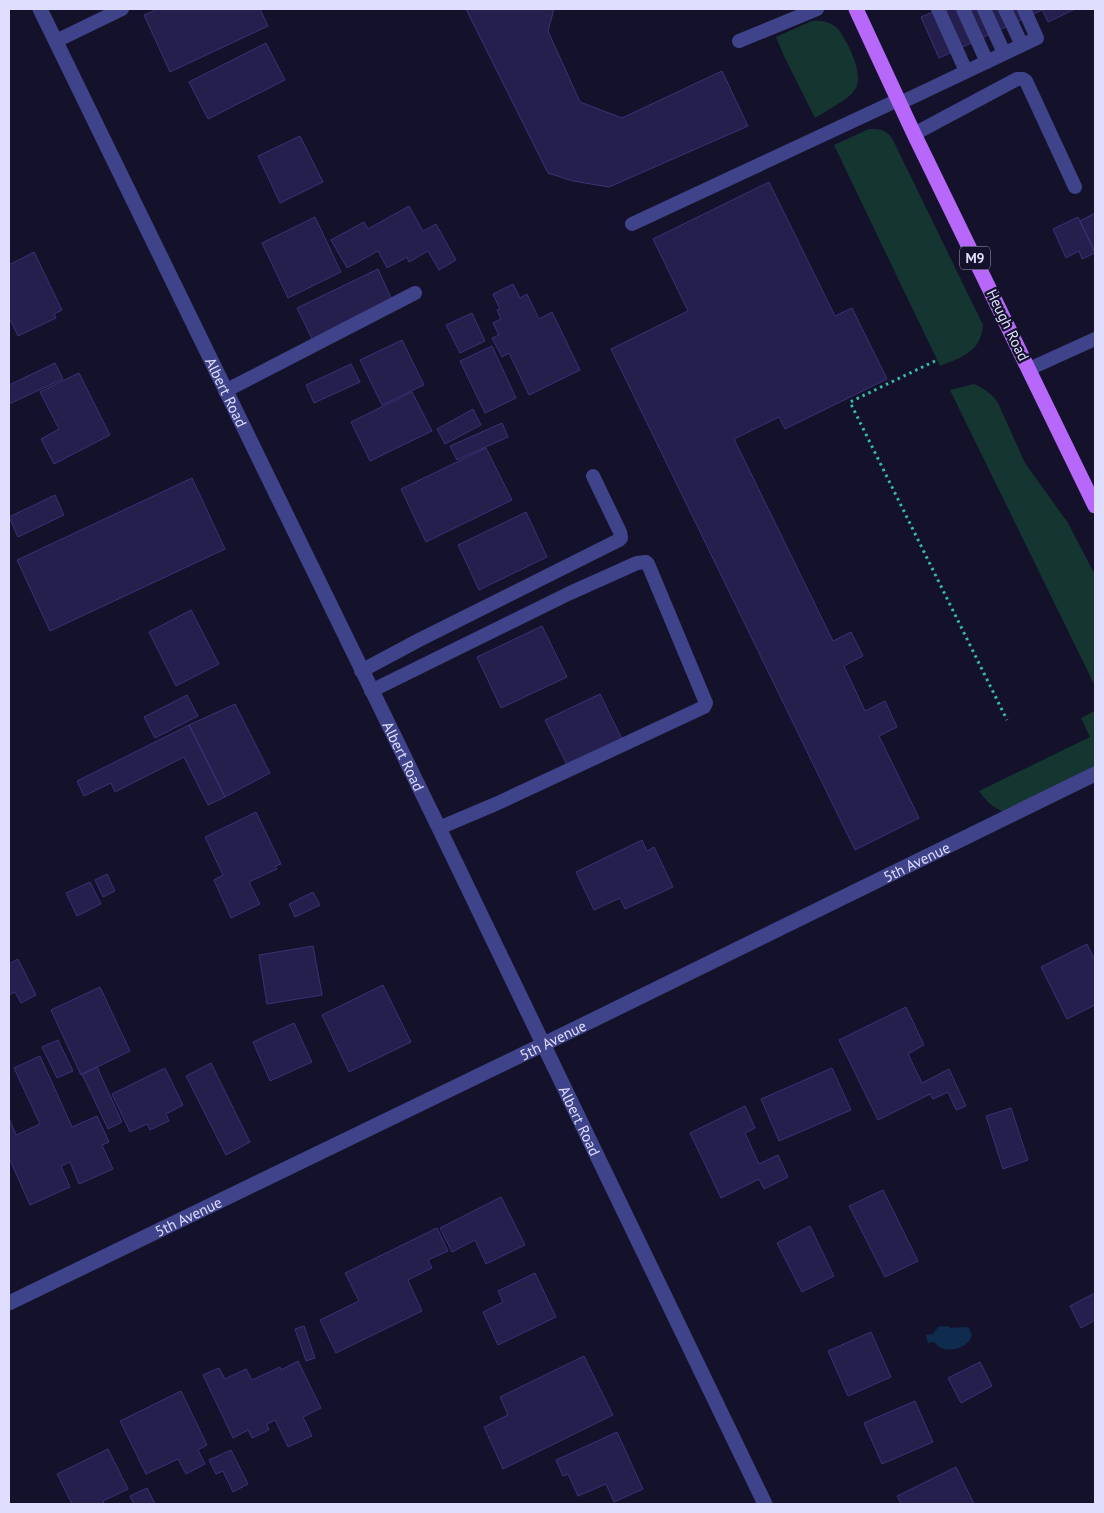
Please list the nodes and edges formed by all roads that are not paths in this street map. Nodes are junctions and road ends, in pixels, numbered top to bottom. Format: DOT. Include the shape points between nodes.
graph roads {
  1 [pos="40,9"];
  2 [pos="122,9"];
  3 [pos="817,9"];
  4 [pos="856,9"];
  5 [pos="938,9"];
  6 [pos="963,9"];
  7 [pos="984,9"];
  8 [pos="1005,9"];
  9 [pos="1024,9"];
  10 [pos="56,41"];
  11 [pos="739,41"];
  12 [pos="1022,45"];
  13 [pos="1004,53"];
  14 [pos="987,62"];
  15 [pos="966,71"];
  16 [pos="899,101"];
  17 [pos="914,134"];
  18 [pos="1076,188"];
  19 [pos="632,224"];
  20 [pos="414,293"];
  21 [pos="1095,339"];
  22 [pos="1029,369"];
  23 [pos="226,391"];
  24 [pos="593,476"];
  25 [pos="1095,506"];
  26 [pos="361,671"];
  27 [pos="371,691"];
  28 [pos="1095,774"];
  29 [pos="439,828"];
  30 [pos="542,1045"];
  31 [pos="9,1303"];
  32 [pos="765,1504"];
  1 -- 10 [label="street, Albert Road"];
  2 -- 10 [label="lane"];
  3 -- 11 [label="lane"];
  4 -- 16 [label="main road, Heugh Road / M9"];
  5 -- 15 [label="lane"];
  6 -- 14 [label="lane"];
  7 -- 13 [label="lane"];
  8 -- 12 [label="lane"];
  9 -- 12 [label="lane" via="1037,38"];
  10 -- 23 [label="street, Albert Road"];
  12 -- 13 [label="lane"];
  13 -- 14 [label="lane"];
  14 -- 15 [label="lane"];
  15 -- 16 [label="lane"];
  16 -- 17 [label="main road, Heugh Road / M9"];
  16 -- 19 [label="lane"];
  17 -- 18 [label="lane" via="1017,79 1023,79"];
  17 -- 22 [label="main road, Heugh Road / M9"];
  20 -- 23 [label="lane"];
  21 -- 22 [label="lane"];
  22 -- 25 [label="main road, Heugh Road / M9"];
  23 -- 26 [label="street, Albert Road"];
  24 -- 26 [label="lane" via="620,532 619,540"];
  26 -- 27 [label="street, Albert Road"];
  27 -- 29 [label="street, Albert Road"];
  27 -- 29 [label="lane" via="570,593 638,564 648,564 706,703 704,707"];
  28 -- 30 [label="street, 5th Avenue"];
  29 -- 30 [label="street, Albert Road"];
  30 -- 31 [label="street, 5th Avenue"];
  30 -- 32 [label="street, Albert Road"];
}
